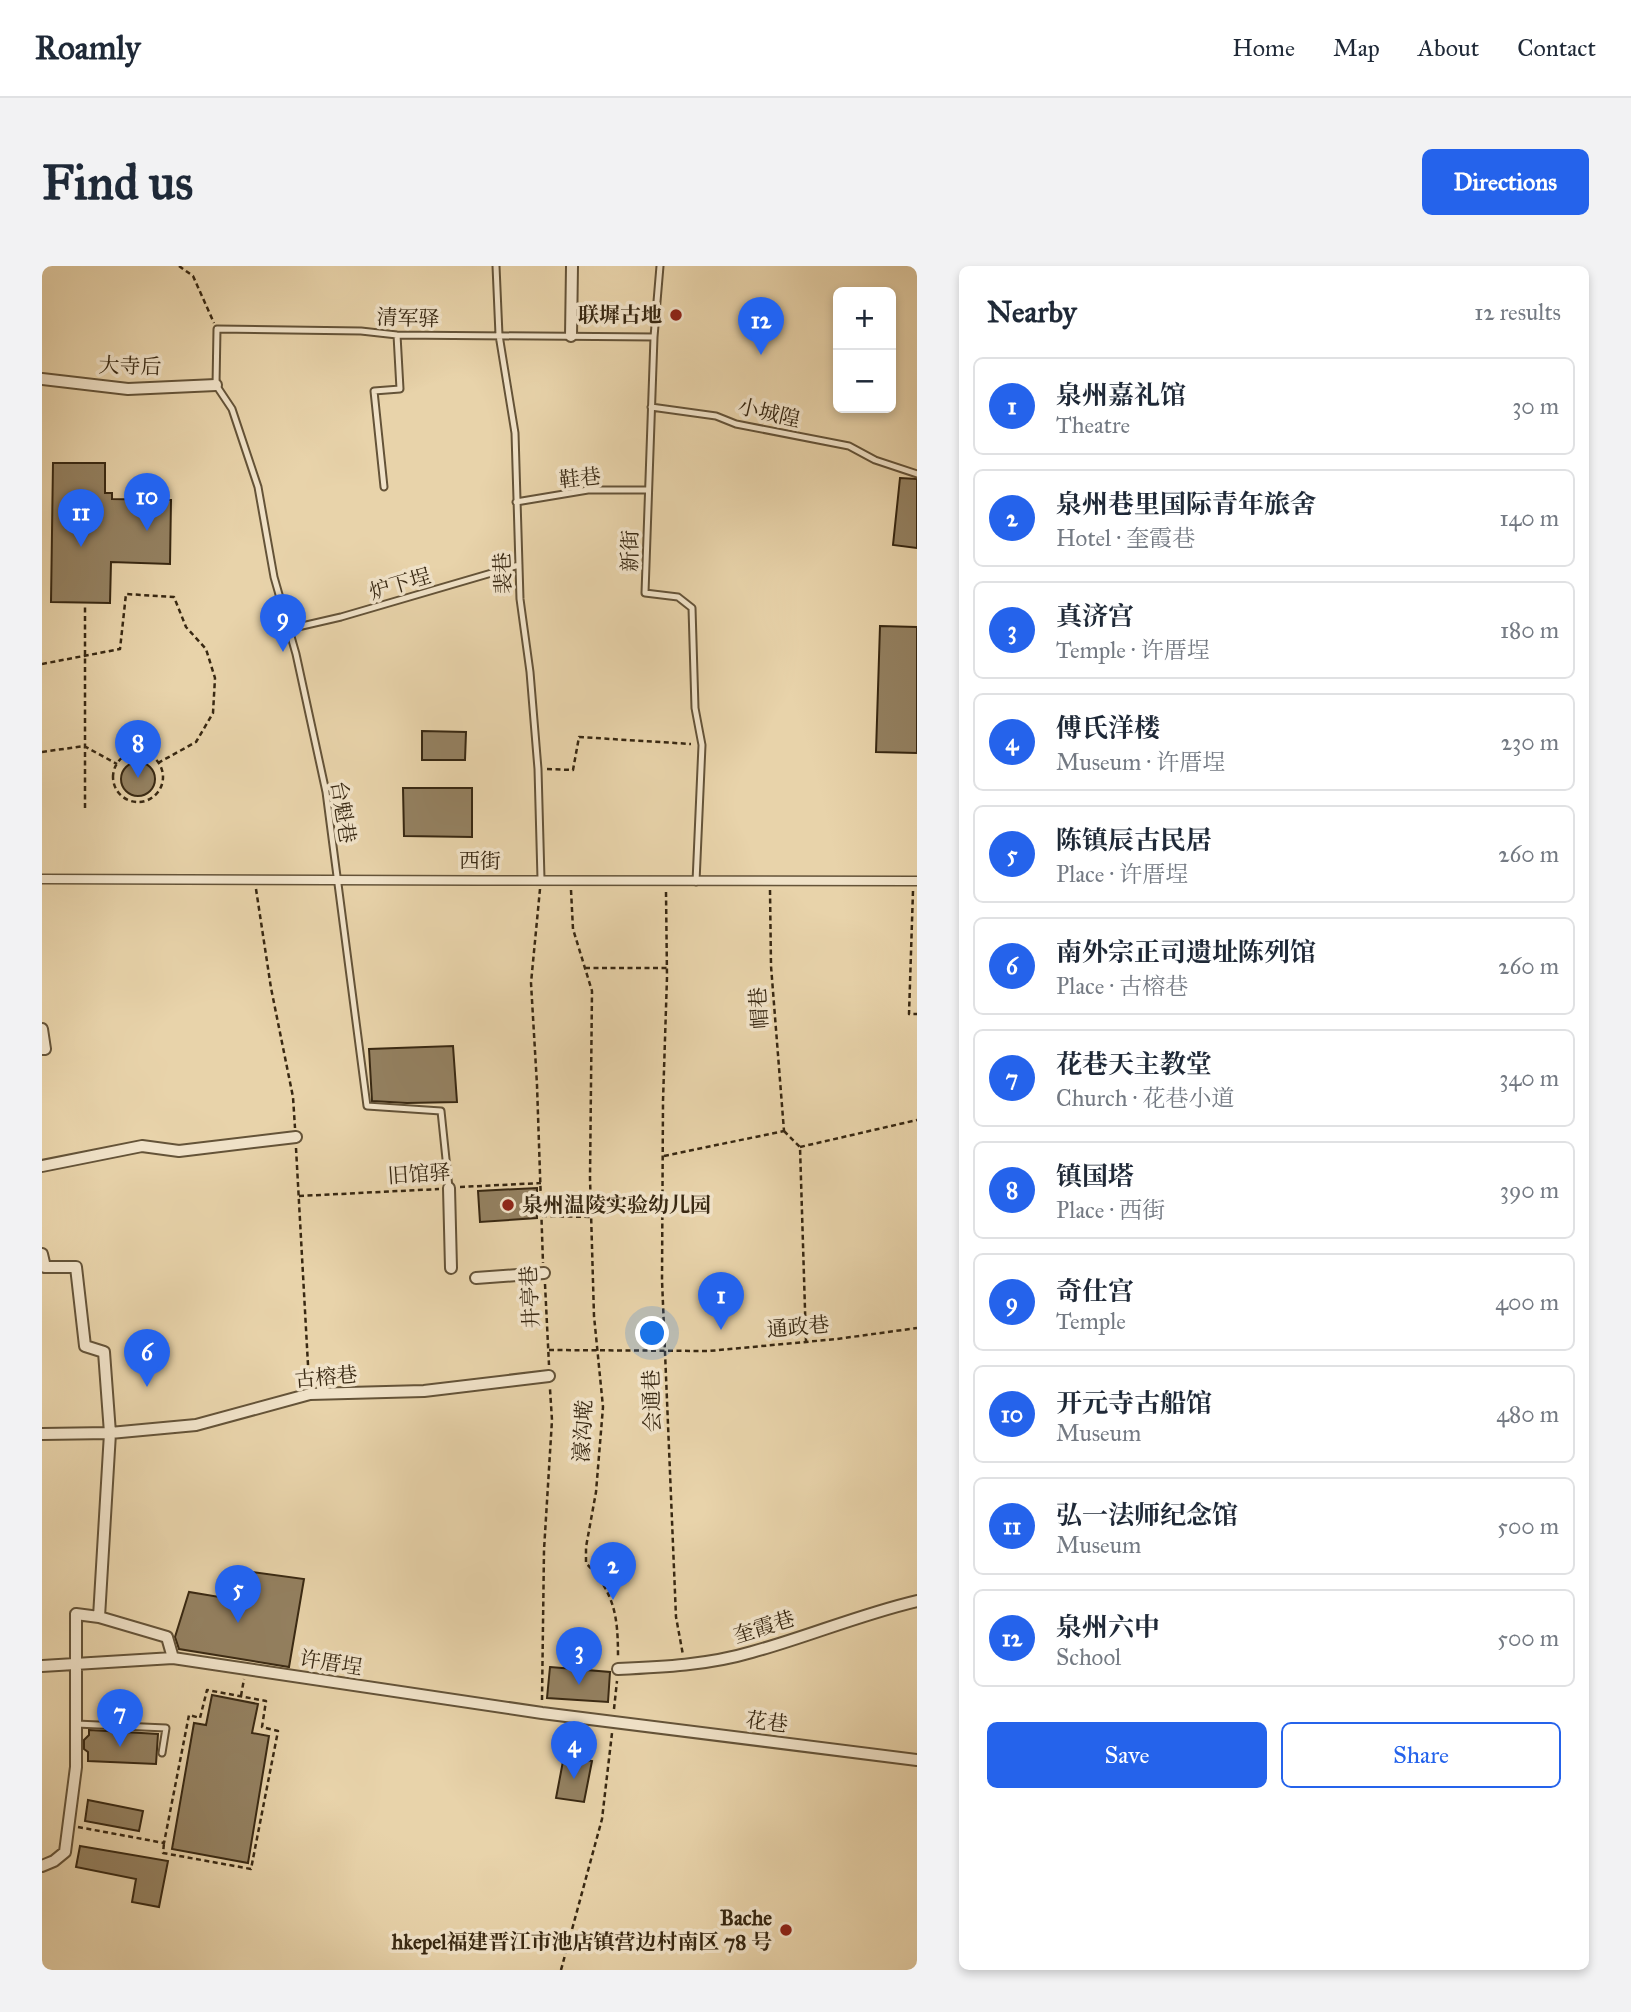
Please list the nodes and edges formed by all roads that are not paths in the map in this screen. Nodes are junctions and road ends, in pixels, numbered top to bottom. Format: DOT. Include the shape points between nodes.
graph roads {
  1 [pos="496,266"];
  2 [pos="572,266"];
  3 [pos="660,266"];
  4 [pos="397,335"];
  5 [pos="499,335"];
  6 [pos="571,336"];
  7 [pos="654,337"];
  8 [pos="42,379"];
  9 [pos="216,385"];
  10 [pos="651,407"];
  11 [pos="917,474"];
  12 [pos="384,487"];
  13 [pos="647,490"];
  14 [pos="516,502"];
  15 [pos="519,565"];
  16 [pos="289,629"];
  17 [pos="42,879"];
  18 [pos="336,879"];
  19 [pos="541,879"];
  20 [pos="915,881"];
  21 [pos="696,882"];
  22 [pos="42,1029"];
  23 [pos="42,1049"];
  24 [pos="296,1137"];
  25 [pos="42,1167"];
  26 [pos="450,1188"];
  27 [pos="42,1254"];
  28 [pos="451,1268"];
  29 [pos="544,1273"];
  30 [pos="477,1278"];
  31 [pos="549,1376"];
  32 [pos="110,1433"];
  33 [pos="42,1434"];
  34 [pos="917,1601"];
  35 [pos="99,1617"];
  36 [pos="173,1658"];
  37 [pos="75,1665"];
  38 [pos="42,1666"];
  39 [pos="618,1669"];
  40 [pos="613,1723"];
  41 [pos="76,1724"];
  42 [pos="162,1753"];
  43 [pos="917,1760"];
  44 [pos="42,1866"];
  1 -- 5 [label="lane, 裴巷"];
  2 -- 6 [label="street"];
  3 -- 7 [label="lane, 新街"];
  4 -- 5 [label="lane, 清军驿"];
  4 -- 9 [label="lane, 清军驿" via="217,329"];
  4 -- 12 [label="lane" via="400,389 374,391"];
  5 -- 6 [label="lane, 清军驿"];
  5 -- 14 [label="lane, 裴巷" via="515,433"];
  6 -- 7 [label="lane, 清军驿"];
  7 -- 10 [label="lane, 新街"];
  8 -- 9 [label="street, 大寺后" via="128,389"];
  9 -- 16 [label="lane, 台魁巷" via="232,409 258,487 274,577"];
  10 -- 11 [label="lane, 小城隍" via="716,416 849,446"];
  10 -- 13 [label="lane, 新街"];
  13 -- 14 [label="lane, 鞋巷" via="588,490"];
  13 -- 21 [label="lane, 新街" via="645,593 678,597 692,608 695,708 702,745"];
  14 -- 15 [label="lane, 裴巷"];
  15 -- 16 [label="lane, 炉下埕"];
  15 -- 19 [label="lane, 裴巷" via="538,769"];
  16 -- 18 [label="lane, 台魁巷" via="326,792"];
  17 -- 18 [label="street, 西街"];
  18 -- 19 [label="street, 西街"];
  18 -- 26 [label="lane, 台魁巷" via="367,1106 441,1111"];
  19 -- 21 [label="street, 西街"];
  20 -- 21 [label="street, 西街"];
  22 -- 23 [label="street"];
  24 -- 25 [label="street" via="179,1151 142,1146"];
  26 -- 28 [label="street"];
  27 -- 32 [label="street" via="45,1267 76,1267 85,1346 104,1352"];
  29 -- 30 [label="street"];
  31 -- 32 [label="street, 古榕巷" via="424,1391 310,1394 196,1425"];
  32 -- 33 [label="street, 古榕巷"];
  32 -- 35 [label="street"];
  34 -- 39 [label="street, 奎霞巷" via="750,1653 686,1667"];
  35 -- 36 [label="street" via="167,1637"];
  35 -- 37 [label="street" via="76,1614"];
  36 -- 37 [label="street, 许厝埕"];
  36 -- 40 [label="street, 许厝埕"];
  37 -- 38 [label="street, 许厝埕"];
  37 -- 41 [label="street"];
  40 -- 43 [label="street, 花巷"];
  41 -- 42 [label="lane" via="166,1728"];
  41 -- 44 [label="street" via="76,1767 65,1852"];
}
